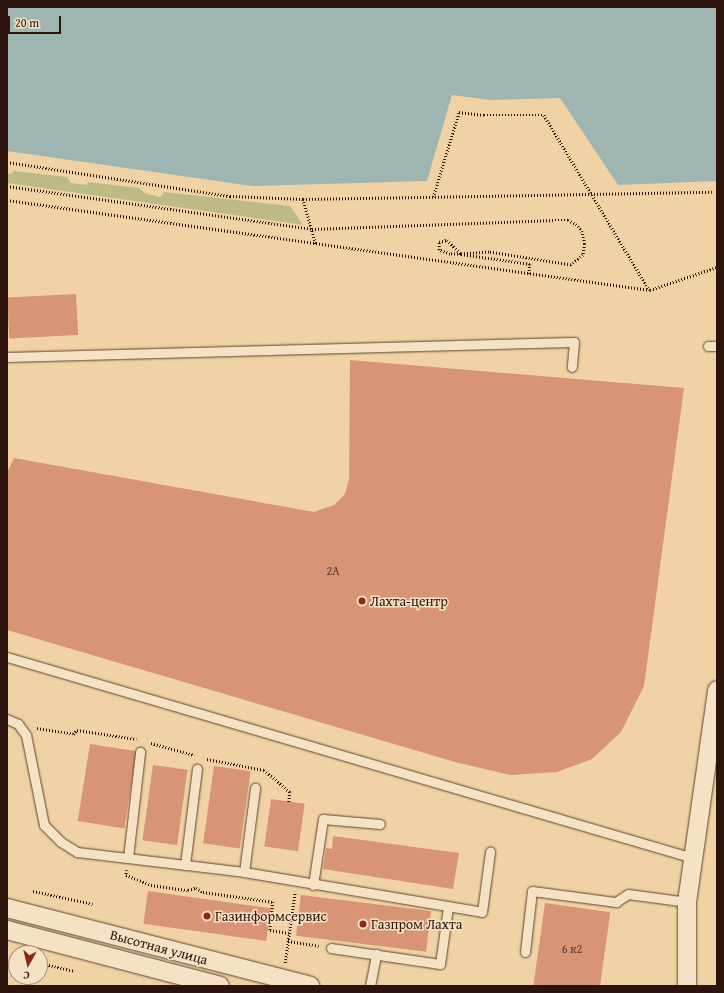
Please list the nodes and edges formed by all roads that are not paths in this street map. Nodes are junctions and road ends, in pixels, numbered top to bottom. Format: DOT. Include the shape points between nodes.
graph roads {
  1 [pos="7,357"];
  2 [pos="572,367"];
  3 [pos="7,656"];
  4 [pos="717,690"];
  5 [pos="7,719"];
  6 [pos="140,752"];
  7 [pos="197,769"];
  8 [pos="255,788"];
  9 [pos="380,824"];
  10 [pos="490,852"];
  11 [pos="128,858"];
  12 [pos="693,858"];
  13 [pos="185,865"];
  14 [pos="244,872"];
  15 [pos="313,885"];
  16 [pos="687,902"];
  17 [pos="448,907"];
  18 [pos="7,908"];
  19 [pos="7,930"];
  20 [pos="331,948"];
  21 [pos="524,952"];
  22 [pos="376,954"];
  23 [pos="220,986"];
  24 [pos="310,986"];
  25 [pos="370,986"];
  26 [pos="687,986"];
  1 -- 2 [label="lane" via="574,342"];
  3 -- 12 [label="lane"];
  4 -- 12 [label="street"];
  5 -- 11 [label="lane" via="18,724 26,735 44,825 61,842 78,852"];
  6 -- 11 [label="lane"];
  7 -- 13 [label="lane"];
  8 -- 14 [label="lane"];
  9 -- 15 [label="lane" via="323,819"];
  10 -- 17 [label="lane" via="482,912"];
  11 -- 13 [label="lane"];
  12 -- 16 [label="street"];
  13 -- 14 [label="lane"];
  14 -- 15 [label="lane"];
  15 -- 17 [label="lane"];
  16 -- 21 [label="lane" via="628,894 616,902 532,891"];
  16 -- 26 [label="street"];
  17 -- 22 [label="lane" via="440,964"];
  18 -- 24 [label="street, Высотная улица"];
  19 -- 23 [label="street, Высотная улица"];
  20 -- 22 [label="lane"];
  22 -- 25 [label="lane"];
}
